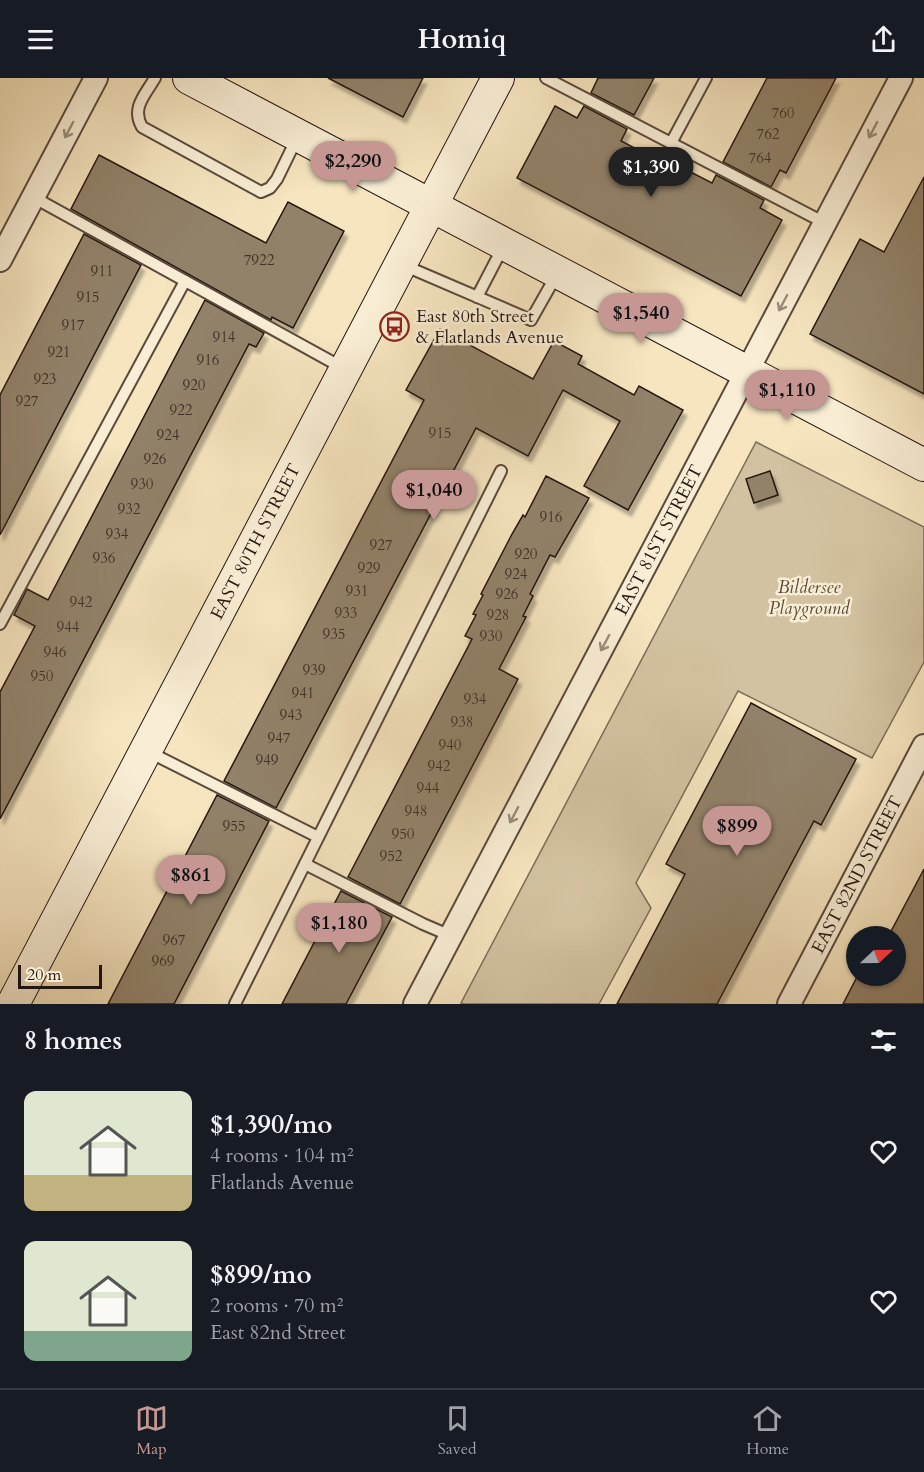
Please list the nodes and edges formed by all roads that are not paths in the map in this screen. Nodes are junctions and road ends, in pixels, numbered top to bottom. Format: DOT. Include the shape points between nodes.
graph roads {
  1 [pos="96,78"];
  2 [pos="155,78"];
  3 [pos="189,78"];
  4 [pos="498,78"];
  5 [pos="546,78"];
  6 [pos="706,78"];
  7 [pos="901,78"];
  8 [pos="298,136"];
  9 [pos="671,143"];
  10 [pos="33,197"];
  11 [pos="431,206"];
  12 [pos="825,223"];
  13 [pos="504,244"];
  14 [pos="0,260"];
  15 [pos="400,264"];
  16 [pos="558,272"];
  17 [pos="185,281"];
  18 [pos="477,297"];
  19 [pos="345,370"];
  20 [pos="747,371"];
  21 [pos="924,465"];
  22 [pos="501,471"];
  23 [pos="0,624"];
  24 [pos="924,746"];
  25 [pos="146,750"];
  26 [pos="318,837"];
  27 [pos="305,864"];
  28 [pos="451,936"];
  29 [pos="13,1004"];
  30 [pos="235,1004"];
  31 [pos="415,1004"];
  32 [pos="789,1004"];
  1 -- 10 [label="street, one-way"];
  2 -- 8 [label="lane" via="138,107 136,117 142,127 261,192 277,179"];
  3 -- 8 [label="street"];
  4 -- 11 [label="street, EAST 80TH STREET"];
  5 -- 9 [label="lane"];
  6 -- 9 [label="lane"];
  7 -- 12 [label="street, EAST 81ST STREET, one-way"];
  8 -- 11 [label="street"];
  9 -- 12 [label="lane"];
  10 -- 14 [label="street"];
  10 -- 17 [label="lane"];
  11 -- 13 [label="street"];
  11 -- 15 [label="street, EAST 80TH STREET"];
  12 -- 20 [label="street, EAST 81ST STREET, one-way"];
  13 -- 16 [label="street"];
  13 -- 18 [label="lane"];
  15 -- 18 [label="lane"];
  15 -- 19 [label="street, EAST 80TH STREET"];
  16 -- 18 [label="lane" via="531,320"];
  16 -- 20 [label="street"];
  17 -- 19 [label="lane"];
  17 -- 23 [label="lane"];
  19 -- 25 [label="street, EAST 80TH STREET"];
  20 -- 21 [label="street"];
  20 -- 28 [label="street, EAST 81ST STREET, one-way"];
  22 -- 26 [label="lane"];
  24 -- 32 [label="street, EAST 82ND STREET"];
  25 -- 26 [label="lane"];
  25 -- 29 [label="street, EAST 80TH STREET"];
  26 -- 27 [label="lane"];
  27 -- 28 [label="lane"];
  27 -- 30 [label="lane"];
  28 -- 31 [label="street, EAST 81ST STREET"];
}
